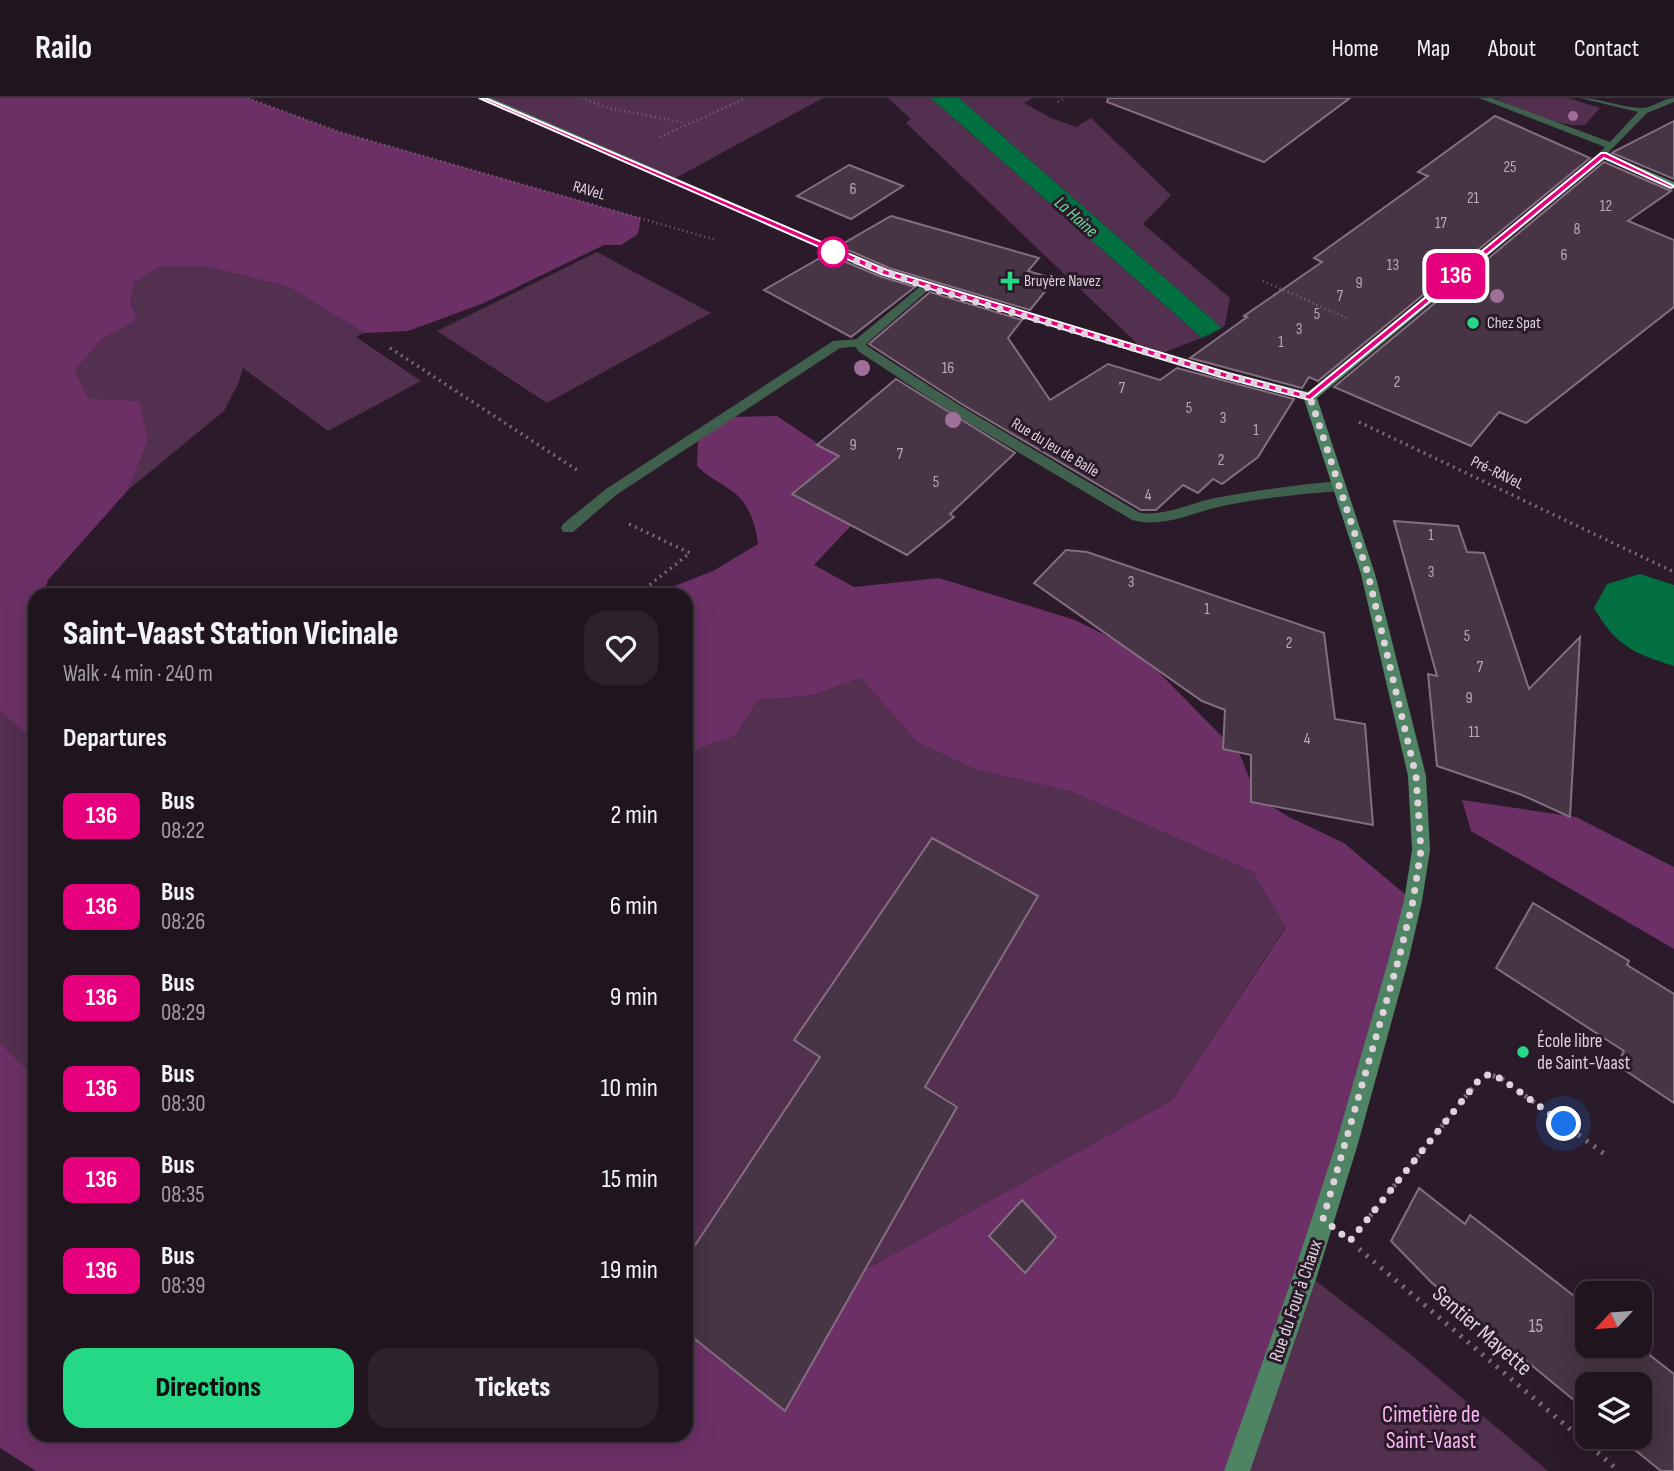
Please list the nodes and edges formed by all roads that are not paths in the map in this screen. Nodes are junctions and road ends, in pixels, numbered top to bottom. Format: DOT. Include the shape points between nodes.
graph roads {
  1 [pos="483,98"];
  2 [pos="1485,98"];
  3 [pos="1585,98"];
  4 [pos="1674,99"];
  5 [pos="1644,111"];
  6 [pos="1607,151"];
  7 [pos="1674,186"];
  8 [pos="926,287"];
  9 [pos="859,343"];
  10 [pos="1310,397"];
  11 [pos="1339,486"];
  12 [pos="568,528"];
  13 [pos="1237,1471"];
  1 -- 8 [label="street" via="843,256"];
  2 -- 6 [label="street"];
  3 -- 5 [label="street"];
  4 -- 5 [label="street"];
  5 -- 6 [label="street"];
  6 -- 7 [label="street"];
  6 -- 10 [label="street"];
  8 -- 9 [label="street"];
  8 -- 10 [label="street"];
  9 -- 11 [label="street, Rue du Jeu de Balle" via="954,408 1137,517 1161,519 1272,493"];
  9 -- 12 [label="street" via="836,344 611,492"];
  10 -- 11 [label="street, Rue du Four à Chaux"];
  11 -- 13 [label="street, Rue du Four à Chaux" via="1368,574 1416,776 1421,850 1399,958 1323,1219"];
}
